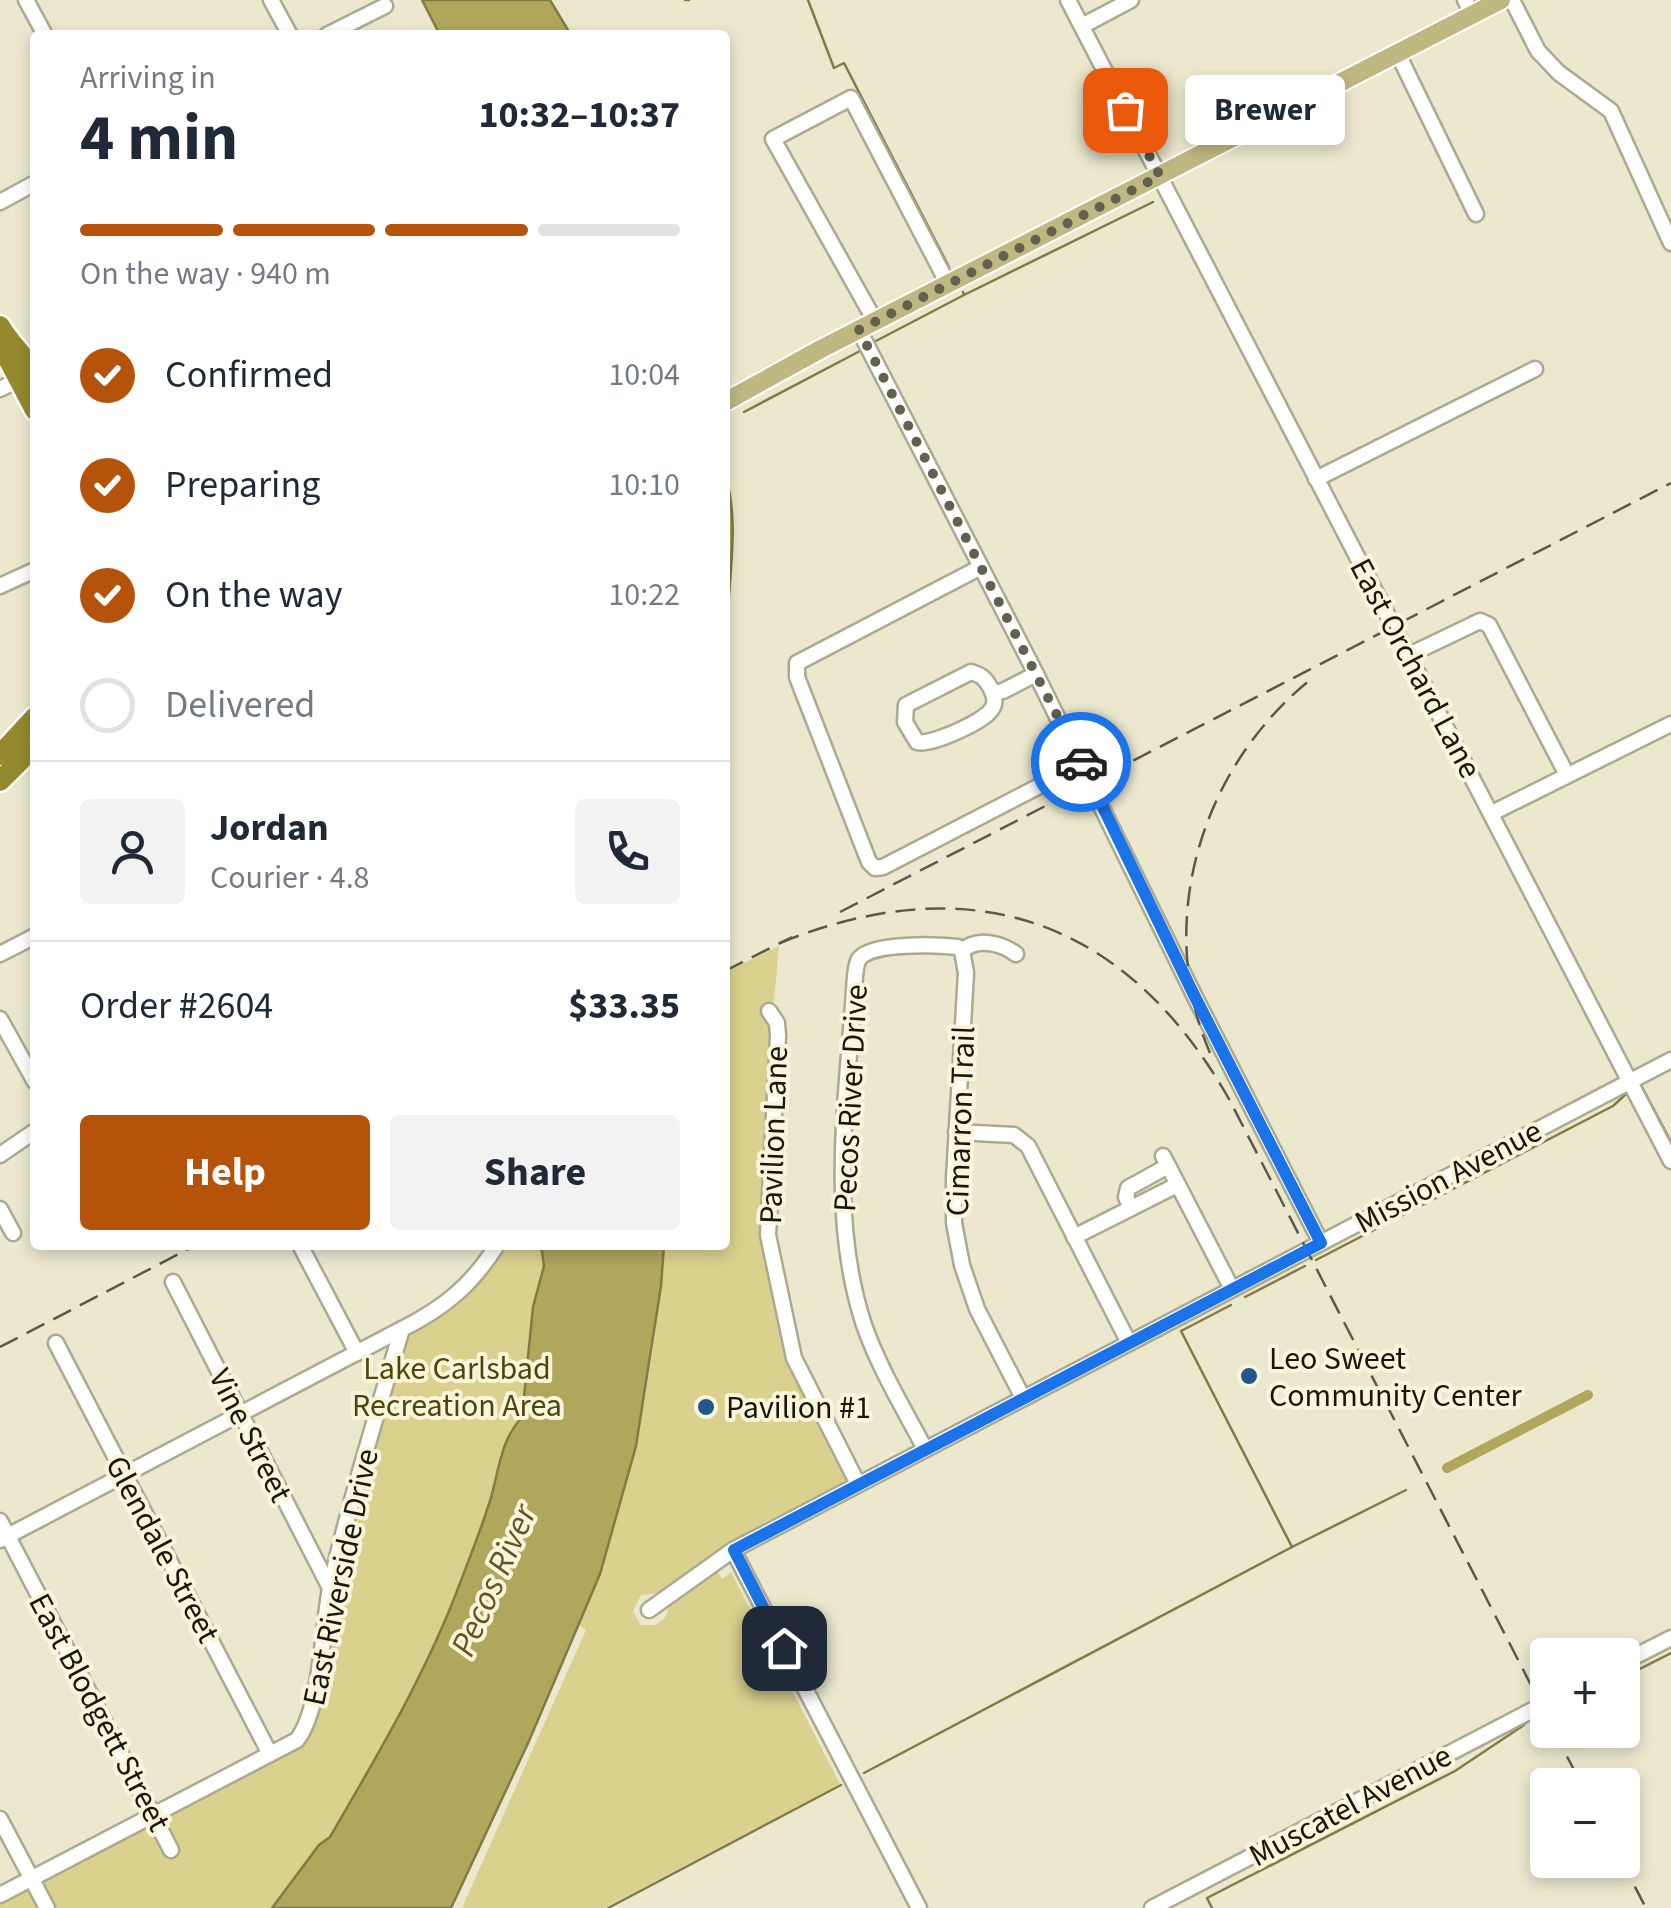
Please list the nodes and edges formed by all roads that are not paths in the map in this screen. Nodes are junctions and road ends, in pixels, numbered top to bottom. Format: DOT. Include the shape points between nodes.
graph roads {
  1 [pos="26,0"];
  2 [pos="272,0"];
  3 [pos="1068,0"];
  4 [pos="1131,0"];
  5 [pos="1501,0"];
  6 [pos="1512,0"];
  7 [pos="385,6"];
  8 [pos="1469,7"];
  9 [pos="1082,26"];
  10 [pos="42,30"];
  11 [pos="287,30"];
  12 [pos="337,30"];
  13 [pos="1398,54"];
  14 [pos="1160,176"];
  15 [pos="30,186"];
  16 [pos="0,202"];
  17 [pos="1476,214"];
  18 [pos="1671,243"];
  19 [pos="948,284"];
  20 [pos="867,325"];
  21 [pos="4,333"];
  22 [pos="1535,369"];
  23 [pos="24,377"];
  24 [pos="730,399"];
  25 [pos="1316,479"];
  26 [pos="981,566"];
  27 [pos="30,572"];
  28 [pos="0,586"];
  29 [pos="1408,656"];
  30 [pos="1036,674"];
  31 [pos="993,693"];
  32 [pos="1671,724"];
  33 [pos="30,732"];
  34 [pos="30,733"];
  35 [pos="0,755"];
  36 [pos="1082,764"];
  37 [pos="1567,775"];
  38 [pos="0,780"];
  39 [pos="1492,814"];
  40 [pos="30,939"];
  41 [pos="962,952"];
  42 [pos="0,954"];
  43 [pos="1016,954"];
  44 [pos="770,1011"];
  45 [pos="0,1019"];
  46 [pos="1671,1060"];
  47 [pos="30,1073"];
  48 [pos="1630,1081"];
  49 [pos="956,1132"];
  50 [pos="30,1135"];
  51 [pos="0,1156"];
  52 [pos="1671,1160"];
  53 [pos="1177,1185"];
  54 [pos="1131,1208"];
  55 [pos="0,1209"];
  56 [pos="12,1233"];
  57 [pos="1074,1237"];
  58 [pos="1321,1243"];
  59 [pos="303,1250"];
  60 [pos="494,1250"];
  61 [pos="172,1282"];
  62 [pos="1232,1289"];
  63 [pos="402,1329"];
  64 [pos="56,1343"];
  65 [pos="1129,1343"];
  66 [pos="357,1354"];
  67 [pos="1023,1398"];
  68 [pos="241,1414"];
  69 [pos="925,1449"];
  70 [pos="124,1475"];
  71 [pos="858,1484"];
  72 [pos="0,1521"];
  73 [pos="4,1538"];
  74 [pos="734,1550"];
  75 [pos="330,1588"];
  76 [pos="649,1610"];
  77 [pos="1671,1638"];
  78 [pos="1640,1654"];
  79 [pos="1530,1711"];
  80 [pos="270,1754"];
  81 [pos="153,1815"];
  82 [pos="0,1819"];
  83 [pos="172,1850"];
  84 [pos="31,1879"];
  85 [pos="0,1895"];
  86 [pos="47,1908"];
  87 [pos="919,1908"];
  88 [pos="1152,1908"];
  1 -- 10 [label="street"];
  2 -- 11 [label="street"];
  3 -- 9 [label="street, East Orchard Lane"];
  4 -- 9 [label="street"];
  5 -- 8 [label="main road"];
  6 -- 18 [label="street" via="1538,52 1610,111"];
  7 -- 12 [label="street"];
  8 -- 13 [label="main road"];
  9 -- 14 [label="street, East Orchard Lane"];
  13 -- 14 [label="main road"];
  13 -- 17 [label="street"];
  14 -- 19 [label="main road"];
  14 -- 25 [label="street, East Orchard Lane"];
  15 -- 16 [label="street"];
  19 -- 20 [label="main road"];
  19 -- 20 [label="street" via="852,98 773,139"];
  20 -- 24 [label="main road"];
  20 -- 26 [label="street"];
  21 -- 23 [label="highway" via="6,355"];
  22 -- 25 [label="street"];
  25 -- 29 [label="street, East Orchard Lane"];
  26 -- 30 [label="street"];
  26 -- 36 [label="street" via="797,664 869,862 883,867"];
  27 -- 28 [label="street"];
  29 -- 37 [label="street" via="1480,621 1489,625"];
  29 -- 39 [label="street, East Orchard Lane"];
  30 -- 31 [label="street"];
  30 -- 36 [label="street"];
  31 -- 31 [label="street" via="982,676 967,672 912,700 904,708 905,722 917,742 931,744 988,714"];
  32 -- 37 [label="street"];
  33 -- 35 [label="highway"];
  34 -- 38 [label="highway"];
  36 -- 58 [label="street"];
  37 -- 39 [label="street"];
  39 -- 48 [label="street, East Orchard Lane"];
  40 -- 42 [label="street"];
  41 -- 43 [label="street, Pecos River Drive" via="984,943"];
  41 -- 49 [label="street, Cimarron Trail"];
  41 -- 69 [label="street, Pecos River Drive" via="921,945 867,953 855,976 842,1194 846,1242 864,1325"];
  44 -- 71 [label="street, Pavilion Lane" via="778,1036 768,1236 794,1358"];
  45 -- 47 [label="street"];
  46 -- 48 [label="street, Mission Avenue"];
  48 -- 52 [label="street, East Orchard Lane"];
  48 -- 58 [label="street, Mission Avenue"];
  49 -- 57 [label="street" via="1022,1140"];
  49 -- 67 [label="street, Cimarron Trail" via="953,1210 962,1265 976,1309"];
  50 -- 51 [label="street"];
  53 -- 54 [label="street"];
  53 -- 54 [label="street" via="1165,1162 1128,1188"];
  53 -- 62 [label="street"];
  54 -- 57 [label="street"];
  55 -- 56 [label="street"];
  57 -- 65 [label="street"];
  58 -- 62 [label="street, Mission Avenue"];
  59 -- 66 [label="street"];
  60 -- 63 [label="street" via="450,1302"];
  61 -- 68 [label="street, Vine Street"];
  62 -- 65 [label="street, Mission Avenue"];
  63 -- 66 [label="street"];
  63 -- 75 [label="street, East Riverside Drive"];
  64 -- 70 [label="street, Glendale Street"];
  65 -- 67 [label="street, Mission Avenue"];
  66 -- 68 [label="street"];
  67 -- 69 [label="street, Mission Avenue"];
  68 -- 70 [label="street"];
  68 -- 75 [label="street, Vine Street"];
  69 -- 71 [label="street, Mission Avenue"];
  70 -- 73 [label="street"];
  70 -- 80 [label="street, Glendale Street"];
  71 -- 74 [label="street, Mission Avenue"];
  72 -- 73 [label="street, East Blodgett Street"];
  73 -- 81 [label="street, East Blodgett Street"];
  74 -- 76 [label="street, Mission Avenue"];
  74 -- 87 [label="street"];
  75 -- 80 [label="street, East Riverside Drive" via="309,1717 297,1740"];
  77 -- 78 [label="street"];
  79 -- 88 [label="street, Muscatel Avenue"];
  80 -- 81 [label="street, East Riverside Drive"];
  81 -- 83 [label="street, East Blodgett Street"];
  81 -- 84 [label="street, East Riverside Drive"];
  82 -- 84 [label="street"];
  84 -- 85 [label="street, East Riverside Drive"];
  84 -- 86 [label="street"];
}
